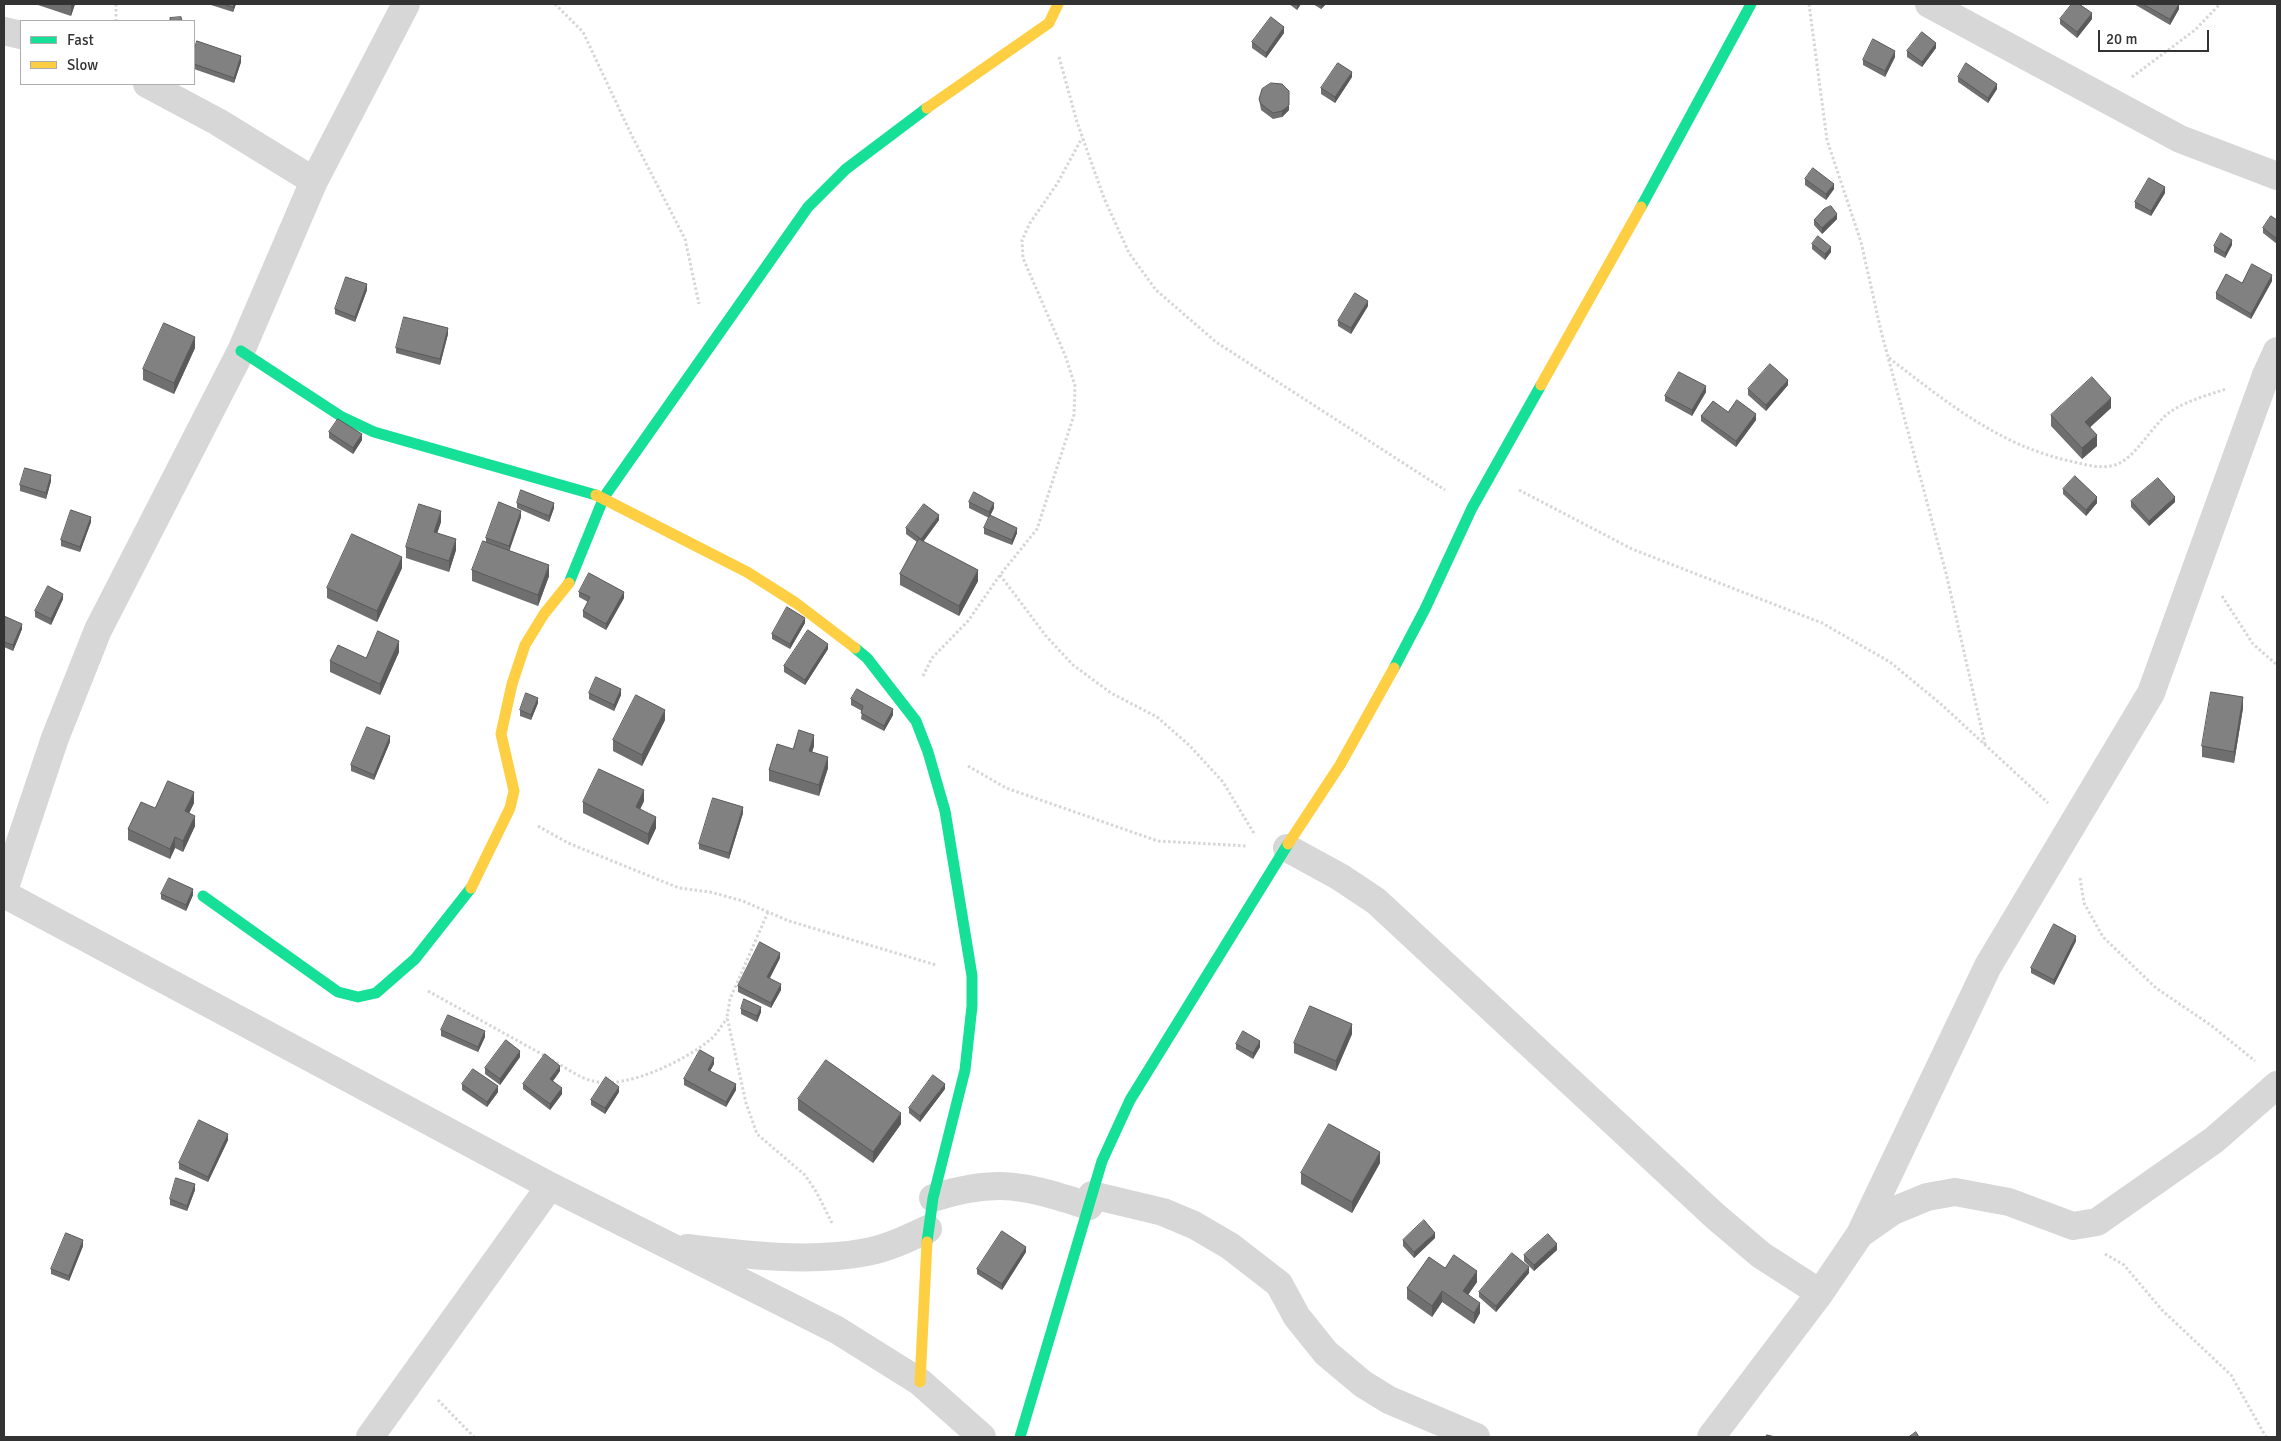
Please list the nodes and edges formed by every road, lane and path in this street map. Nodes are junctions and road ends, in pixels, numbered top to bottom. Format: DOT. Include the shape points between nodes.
graph roads {
  1 [pos="116,4"];
  2 [pos="406,4"];
  3 [pos="556,4"];
  4 [pos="1058,4"];
  5 [pos="1750,4"];
  6 [pos="1809,4"];
  7 [pos="1929,4"];
  8 [pos="2220,4"];
  9 [pos="116,20"];
  10 [pos="1049,23"];
  11 [pos="4,31"];
  12 [pos="20,35"];
  13 [pos="149,85"];
  14 [pos="2102,97"];
  15 [pos="1082,138"];
  16 [pos="2277,176"];
  17 [pos="314,181"];
  18 [pos="709,346"];
  19 [pos="241,351"];
  20 [pos="1889,358"];
  21 [pos="2272,363"];
  22 [pos="1490,475"];
  23 [pos="604,497"];
  24 [pos="1472,508"];
  25 [pos="2199,563"];
  26 [pos="1000,575"];
  27 [pos="2277,665"];
  28 [pos="916,721"];
  29 [pos="1985,744"];
  30 [pos="928,752"];
  31 [pos="510,808"];
  32 [pos="2072,825"];
  33 [pos="1275,848"];
  34 [pos="4,892"];
  35 [pos="203,896"];
  36 [pos="768,912"];
  37 [pos="398,975"];
  38 [pos="972,976"];
  39 [pos="727,1017"];
  40 [pos="2256,1062"];
  41 [pos="2277,1085"];
  42 [pos="550,1186"];
  43 [pos="933,1198"];
  44 [pos="1091,1200"];
  45 [pos="2073,1226"];
  46 [pos="928,1228"];
  47 [pos="1860,1234"];
  48 [pos="668,1246"];
  49 [pos="841,1254"];
  50 [pos="1820,1293"];
  51 [pos="412,1375"];
  52 [pos="920,1382"];
  53 [pos="1389,1400"];
  54 [pos="370,1437"];
  55 [pos="474,1437"];
  56 [pos="982,1437"];
  57 [pos="1020,1437"];
  58 [pos="1430,1437"];
  59 [pos="1476,1437"];
  60 [pos="1711,1437"];
  61 [pos="2266,1437"];
  1 -- 9 [label="path"];
  2 -- 17 [label="street"];
  3 -- 18 [label="path" via="583,32 684,239"];
  4 -- 10 [label="street"];
  5 -- 22 [label="street" via="1642,205"];
  6 -- 20 [label="path" via="1827,140 1861,242"];
  7 -- 14 [label="street"];
  8 -- 14 [label="path" via="2166,53"];
  10 -- 15 [label="path"];
  10 -- 18 [label="street" via="896,129 846,169 808,207"];
  11 -- 12 [label="street"];
  13 -- 17 [label="street" via="218,122"];
  14 -- 16 [label="street" via="2180,139"];
  15 -- 24 [label="path" via="1129,253 1156,290 1216,342"];
  15 -- 26 [label="path" via="1022,240 1023,258 1075,386 1074,416 1037,530"];
  17 -- 19 [label="street"];
  18 -- 23 [label="street"];
  19 -- 23 [label="street" via="342,416 374,432"];
  19 -- 34 [label="street" via="98,630 55,738"];
  20 -- 21 [label="path" via="1970,420 2043,455 2097,467 2116,465 2131,454 2171,411"];
  20 -- 29 [label="path" via="1946,573"];
  21 -- 25 [label="street"];
  22 -- 24 [label="street"];
  22 -- 29 [label="path" via="1632,549 1822,623 1890,662"];
  23 -- 28 [label="street" via="747,572 824,623 867,658"];
  23 -- 31 [label="street" via="570,582 544,614 525,645 512,684 501,734 514,791"];
  24 -- 33 [label="street" via="1381,694"];
  25 -- 27 [label="path" via="2254,644"];
  25 -- 32 [label="street" via="2151,693"];
  26 -- 28 [label="path" via="968,621 932,658 921,680"];
  26 -- 33 [label="path" via="1072,665 1111,693 1157,717 1189,745"];
  28 -- 30 [label="street"];
  29 -- 32 [label="path"];
  30 -- 33 [label="path" via="961,762 1006,788 1158,841"];
  30 -- 38 [label="street" via="945,810"];
  31 -- 36 [label="path" via="551,834 605,859 679,888 710,892"];
  31 -- 37 [label="street" via="470,890"];
  32 -- 40 [label="path" via="2084,903 2103,937 2156,988 2212,1026"];
  32 -- 47 [label="street" via="1988,966"];
  33 -- 44 [label="street" via="1271,871 1130,1100 1102,1161"];
  33 -- 50 [label="street" via="1340,877 1376,901 1715,1216 1761,1255"];
  34 -- 42 [label="street"];
  35 -- 37 [label="street" via="338,992 358,997 376,993"];
  36 -- 38 [label="path"];
  36 -- 39 [label="path" via="730,999"];
  37 -- 39 [label="path" via="596,1082 625,1080 659,1070 691,1054 712,1038"];
  38 -- 43 [label="street" via="965,1070"];
  39 -- 49 [label="path" via="746,1103 757,1134 805,1175 829,1215"];
  41 -- 45 [label="street" via="2214,1140 2122,1206 2097,1222"];
  42 -- 48 [label="street"];
  42 -- 51 [label="street"];
  43 -- 44 [label="street" via="963,1188 999,1185"];
  43 -- 46 [label="street"];
  44 -- 53 [label="street" via="1163,1212 1230,1246 1280,1284 1297,1316 1326,1353 1363,1384"];
  44 -- 57 [label="street"];
  45 -- 47 [label="street" via="2009,1202 1955,1192 1927,1197 1893,1211"];
  45 -- 61 [label="path" via="2095,1249 2124,1264 2162,1310 2231,1375"];
  46 -- 49 [label="street" via="896,1244 867,1252"];
  46 -- 52 [label="street"];
  47 -- 50 [label="street"];
  48 -- 49 [label="street" via="743,1255 800,1257"];
  48 -- 52 [label="street" via="837,1330"];
  50 -- 60 [label="street"];
  51 -- 54 [label="street"];
  51 -- 55 [label="path"];
  52 -- 56 [label="street"];
  53 -- 58 [label="street"];
  53 -- 59 [label="street"];
}
